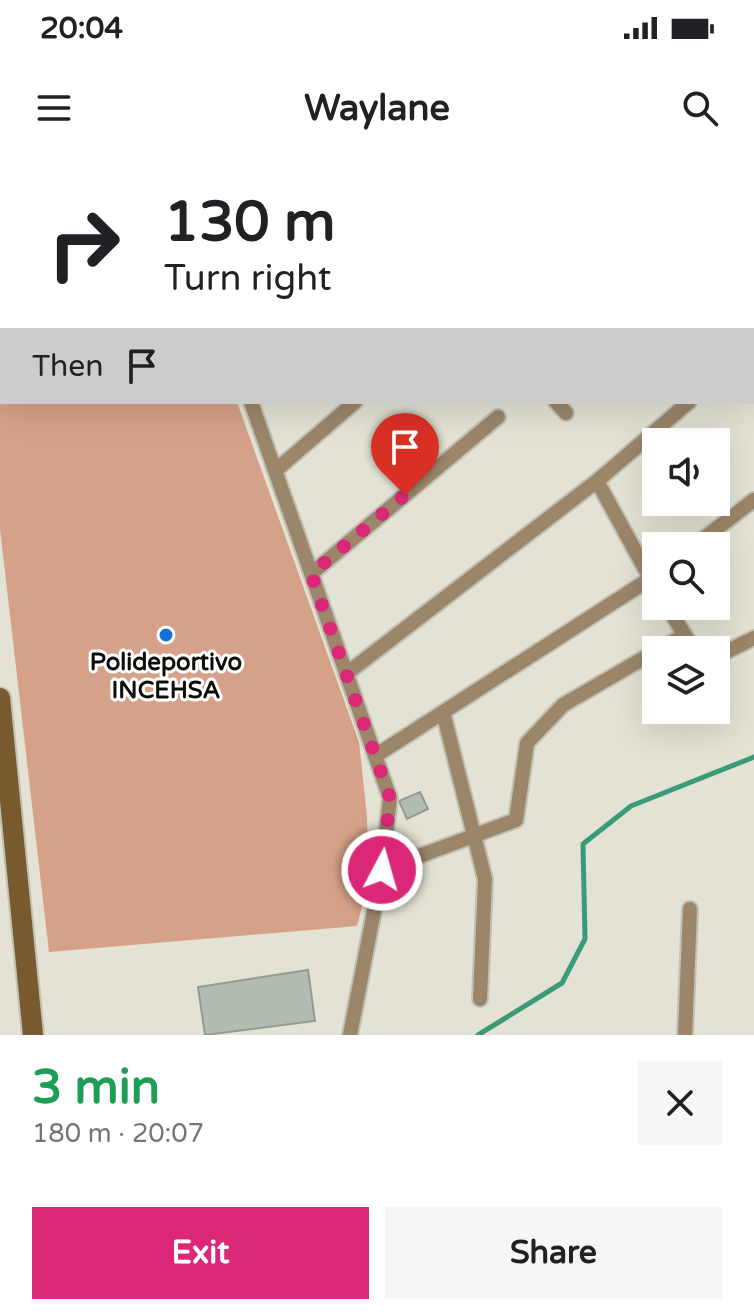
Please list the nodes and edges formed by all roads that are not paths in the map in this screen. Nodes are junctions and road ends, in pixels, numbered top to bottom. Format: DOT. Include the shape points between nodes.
graph roads {
  1 [pos="252,404"];
  2 [pos="353,404"];
  3 [pos="687,404"];
  4 [pos="498,417"];
  5 [pos="275,471"];
  6 [pos="597,481"];
  7 [pos="754,500"];
  8 [pos="712,532"];
  9 [pos="642,560"];
  10 [pos="311,574"];
  11 [pos="642,588"];
  12 [pos="676,620"];
  13 [pos="685,635"];
  14 [pos="754,638"];
  15 [pos="730,650"];
  16 [pos="642,660"];
  17 [pos="346,674"];
  18 [pos="0,698"];
  19 [pos="443,712"];
  20 [pos="375,756"];
  21 [pos="476,835"];
  22 [pos="382,870"];
  23 [pos="690,909"];
  24 [pos="480,999"];
  25 [pos="33,1035"];
  26 [pos="350,1035"];
  27 [pos="685,1035"];
  1 -- 5 [label="street"];
  2 -- 5 [label="street"];
  3 -- 6 [label="street"];
  4 -- 10 [label="street"];
  5 -- 10 [label="street"];
  6 -- 9 [label="street"];
  6 -- 17 [label="street"];
  7 -- 8 [label="street"];
  10 -- 17 [label="street"];
  11 -- 19 [label="street"];
  12 -- 13 [label="street"];
  14 -- 15 [label="street"];
  16 -- 21 [label="street" via="563,705 527,743 516,820"];
  17 -- 20 [label="street"];
  18 -- 25 [label="main road"];
  19 -- 20 [label="street"];
  19 -- 21 [label="street"];
  20 -- 22 [label="street" via="390,798"];
  21 -- 22 [label="street"];
  21 -- 24 [label="street" via="485,879"];
  22 -- 26 [label="street"];
  23 -- 27 [label="street"];
}
